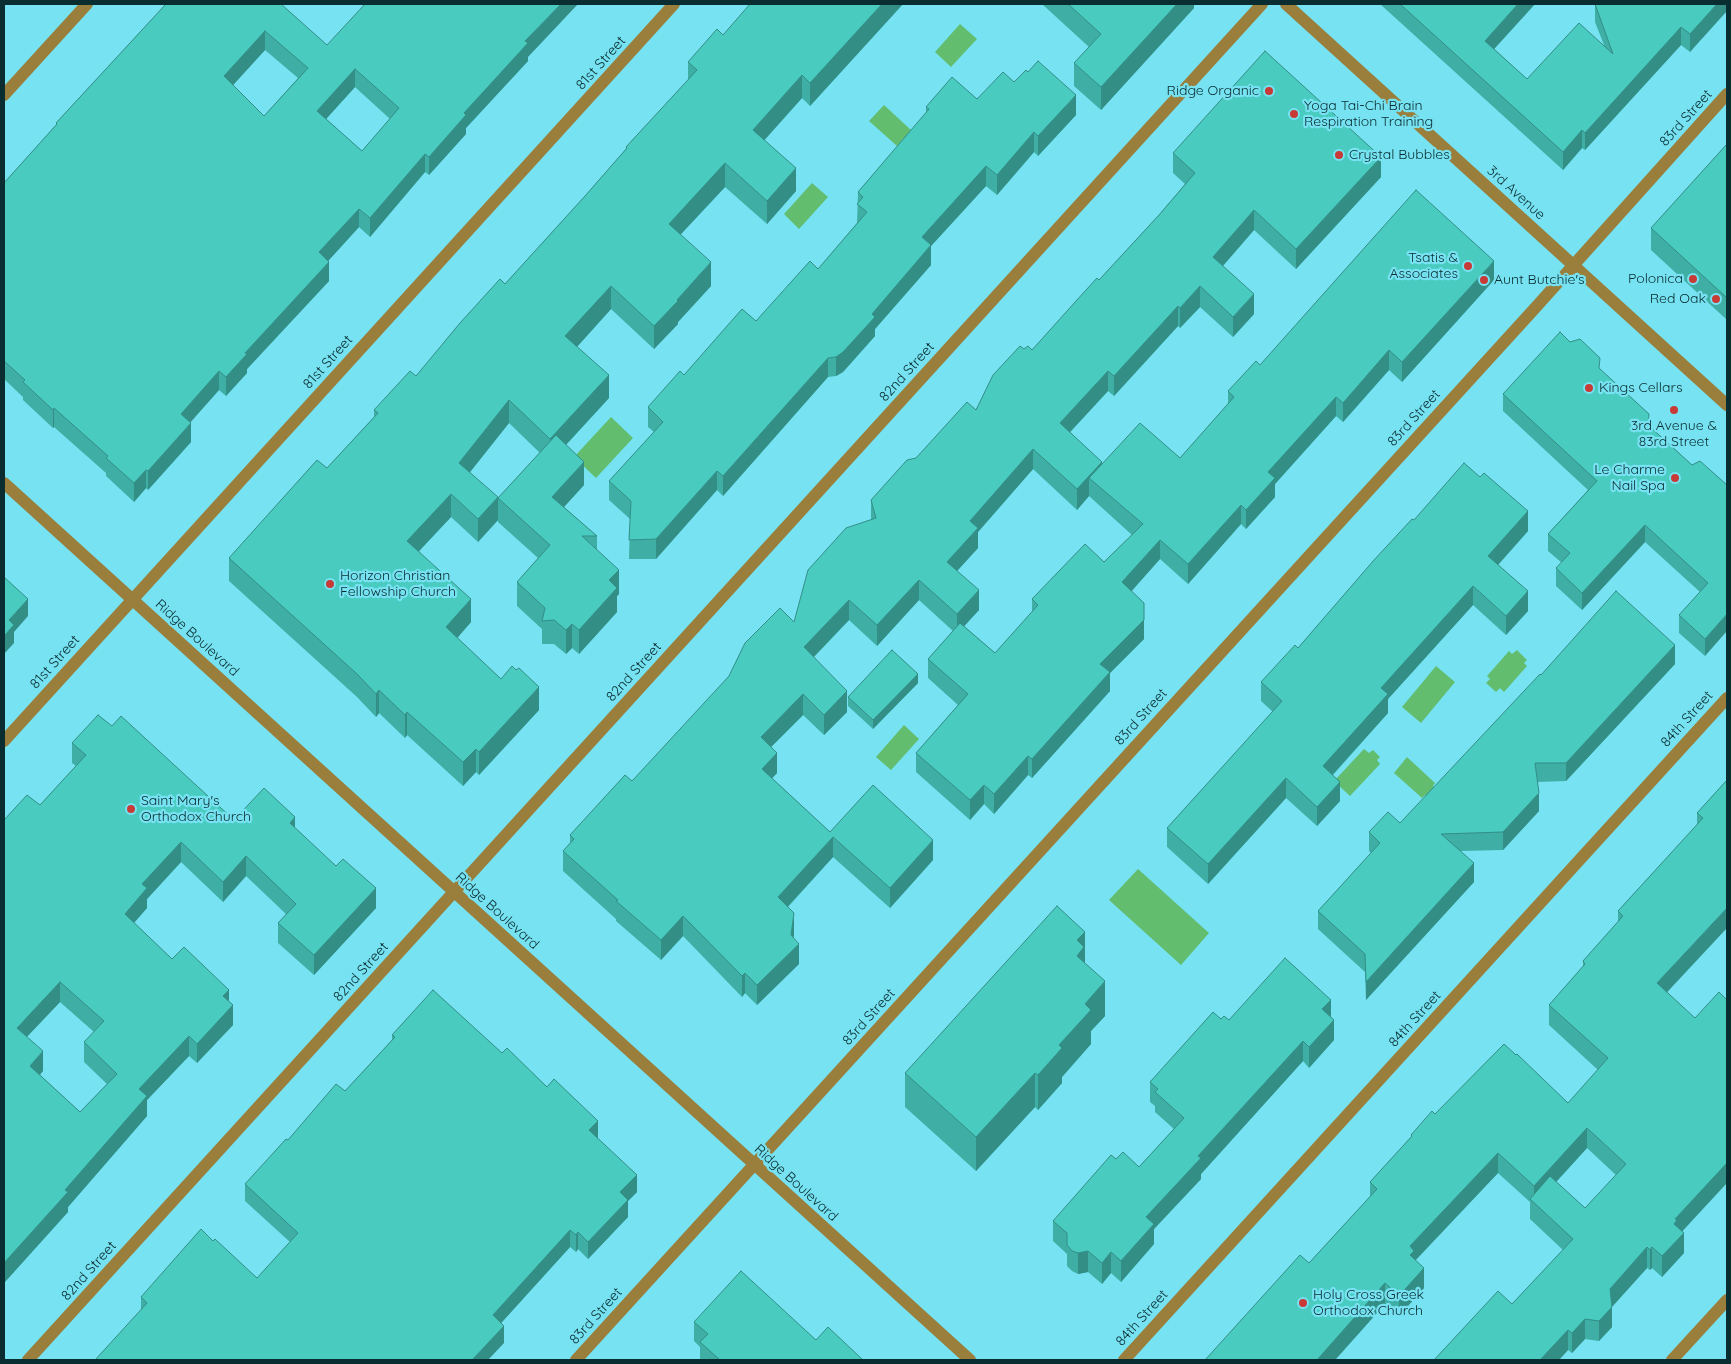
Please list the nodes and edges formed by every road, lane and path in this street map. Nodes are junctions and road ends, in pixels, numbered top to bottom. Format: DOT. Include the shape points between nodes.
graph roads {
  1 [pos="88,4"];
  2 [pos="674,4"];
  3 [pos="1262,4"];
  4 [pos="1286,4"];
  5 [pos="1727,94"];
  6 [pos="4,95"];
  7 [pos="1573,265"];
  8 [pos="1727,405"];
  9 [pos="4,483"];
  10 [pos="132,599"];
  11 [pos="1727,698"];
  12 [pos="4,741"];
  13 [pos="454,892"];
  14 [pos="754,1165"];
  15 [pos="1727,1300"];
  16 [pos="28,1360"];
  17 [pos="576,1360"];
  18 [pos="970,1360"];
  19 [pos="1124,1360"];
  20 [pos="1672,1360"];
  1 -- 6 [label="street"];
  2 -- 10 [label="street, 81st Street"];
  3 -- 13 [label="street, 82nd Street"];
  4 -- 7 [label="street, 3rd Avenue"];
  5 -- 7 [label="street, 83rd Street"];
  7 -- 8 [label="street, 3rd Avenue"];
  7 -- 14 [label="street, 83rd Street"];
  9 -- 10 [label="street, Ridge Boulevard"];
  10 -- 12 [label="street, 81st Street"];
  10 -- 13 [label="street, Ridge Boulevard"];
  11 -- 19 [label="street, 84th Street"];
  13 -- 14 [label="street, Ridge Boulevard"];
  13 -- 16 [label="street, 82nd Street"];
  14 -- 17 [label="street, 83rd Street"];
  14 -- 18 [label="street, Ridge Boulevard"];
  15 -- 20 [label="street"];
}
